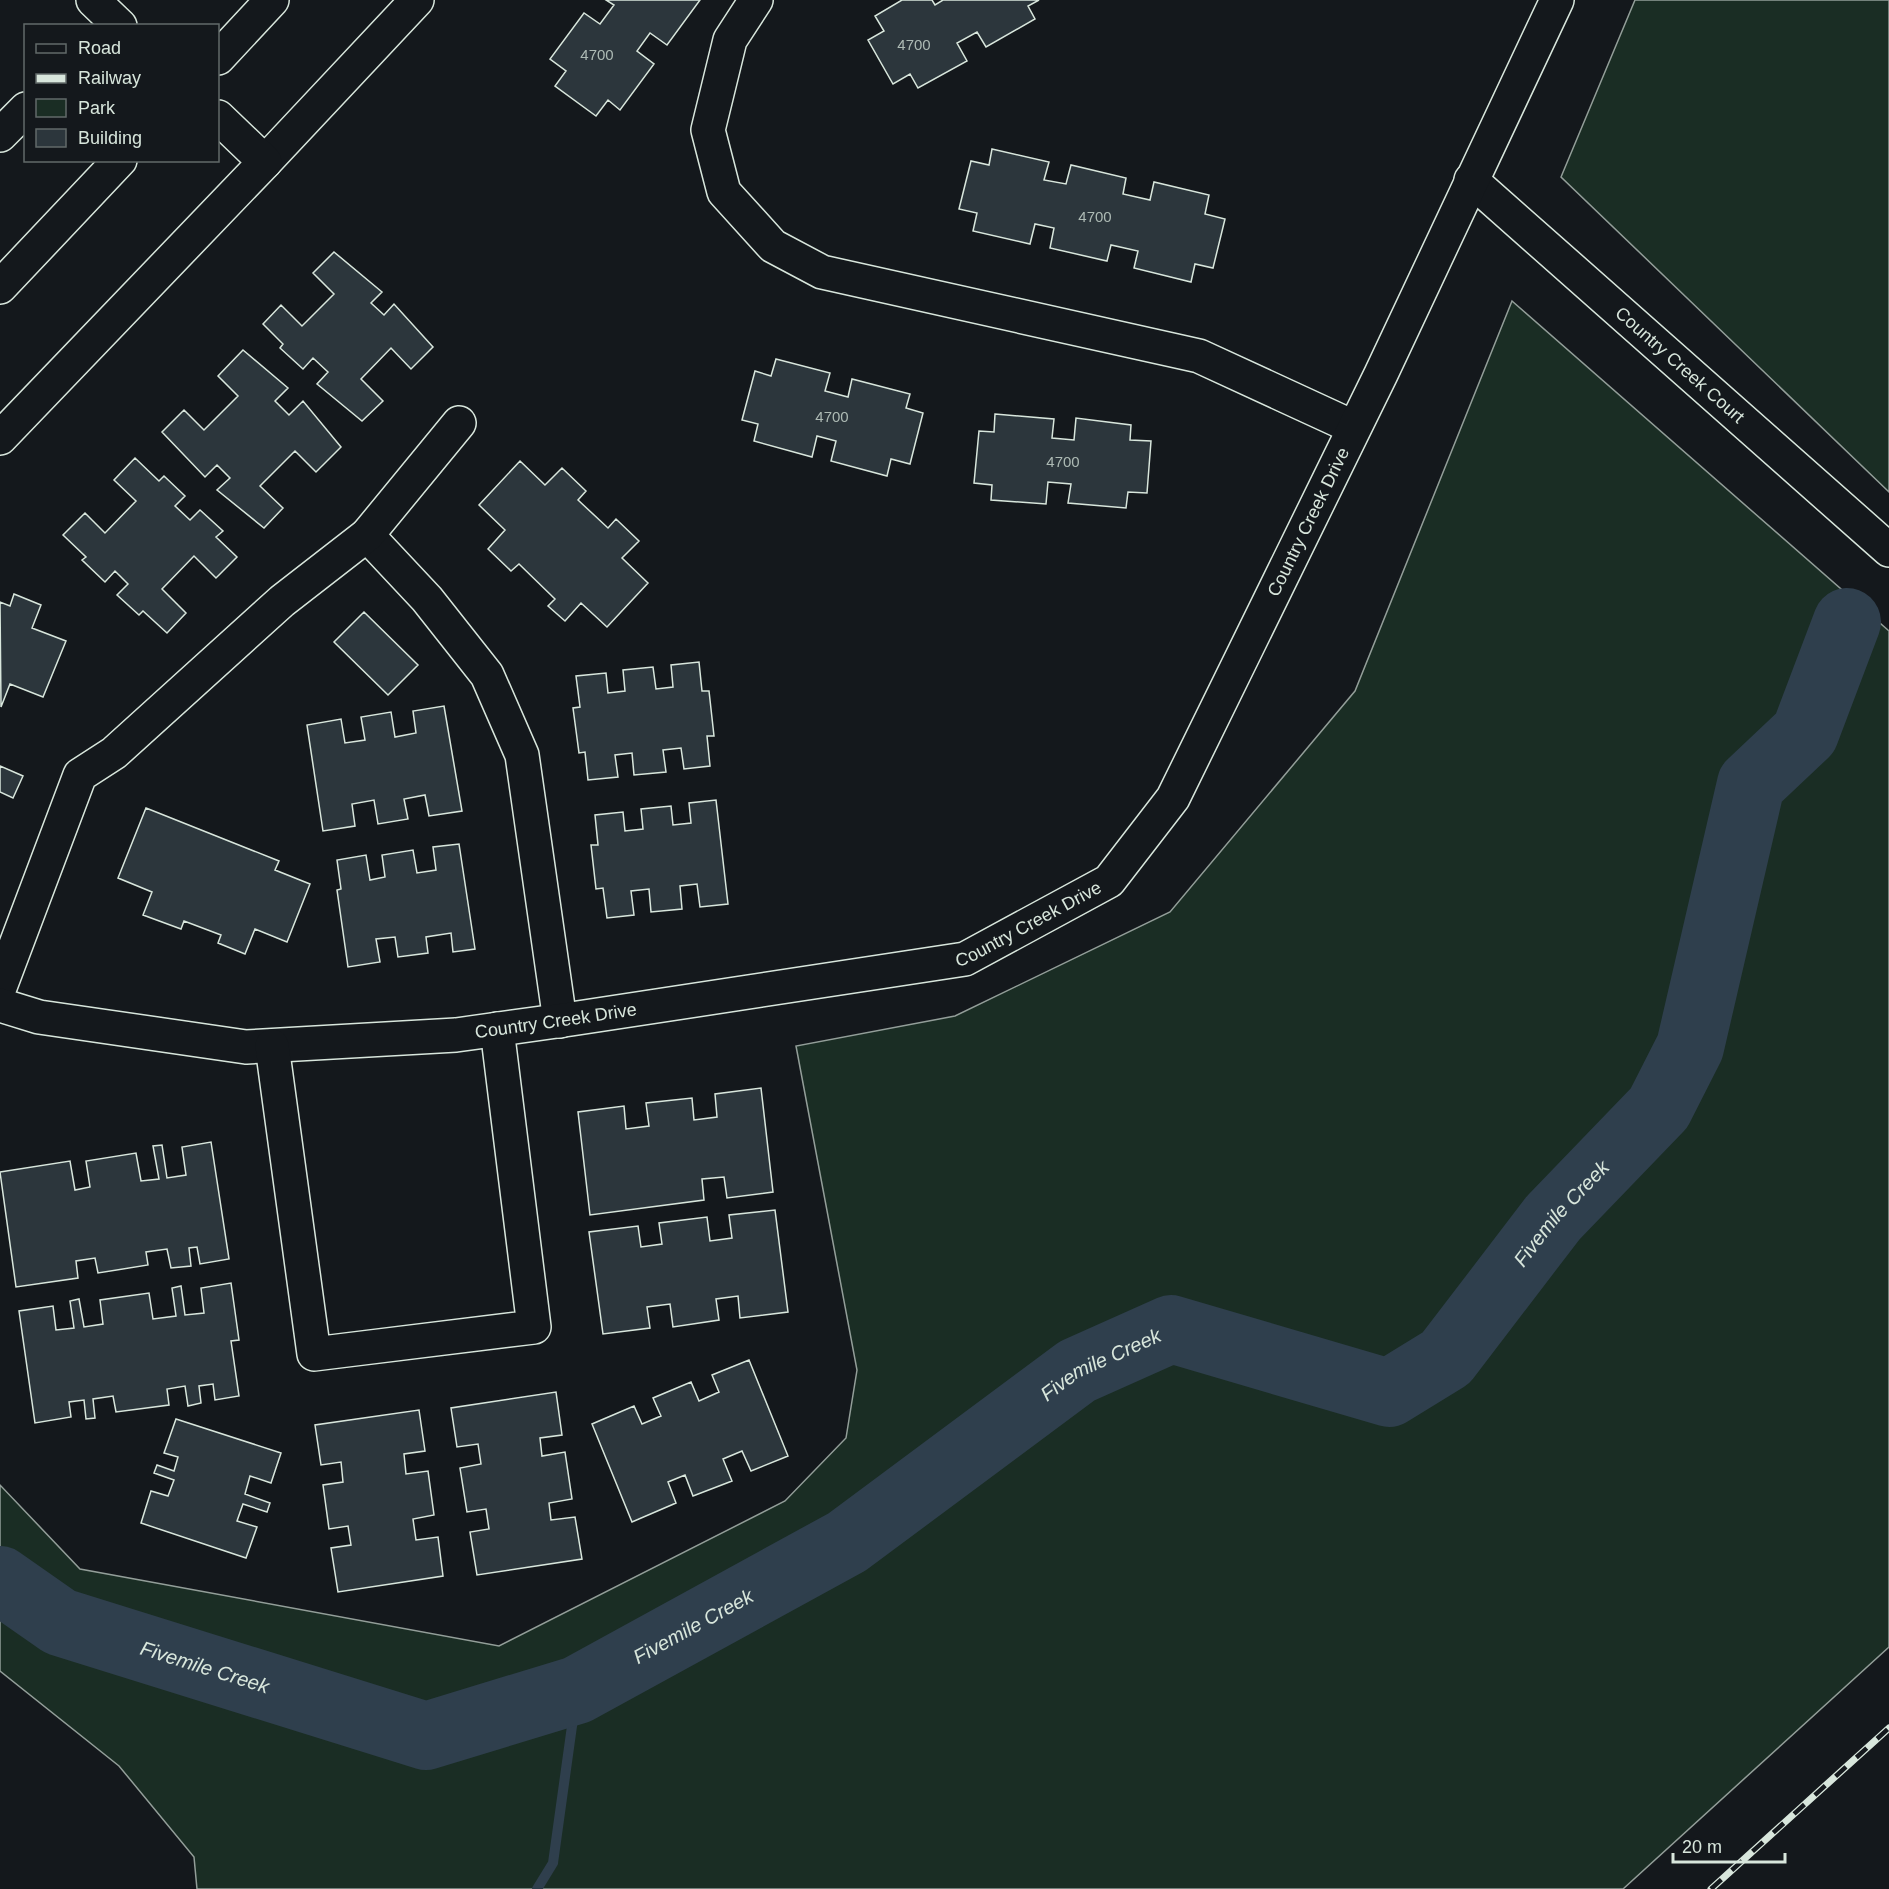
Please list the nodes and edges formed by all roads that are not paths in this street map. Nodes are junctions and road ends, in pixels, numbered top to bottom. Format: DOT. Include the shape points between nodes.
graph roads {
  1 [pos="272,0"];
  2 [pos="417,0"];
  3 [pos="756,0"];
  4 [pos="1557,0"];
  5 [pos="219,57"];
  6 [pos="24,111"];
  7 [pos="219,118"];
  8 [pos="0,135"];
  9 [pos="118,162"];
  10 [pos="265,162"];
  11 [pos="1471,180"];
  12 [pos="0,287"];
  13 [pos="459,423"];
  14 [pos="1353,428"];
  15 [pos="0,438"];
  16 [pos="367,535"];
  17 [pos="1889,549"];
  18 [pos="0,987"];
  19 [pos="0,1005"];
  20 [pos="560,1021"];
  21 [pos="497,1029"];
  22 [pos="272,1046"];
  1 -- 5 [label="street"];
  2 -- 10 [label="street"];
  3 -- 14 [label="street" via="730,40 708,130 724,192 773,246 822,272 1199,356"];
  4 -- 11 [label="street, Country Creek Drive"];
  6 -- 8 [label="street"];
  7 -- 10 [label="street"];
  9 -- 12 [label="street"];
  10 -- 15 [label="street"];
  11 -- 14 [label="street, Country Creek Drive"];
  11 -- 17 [label="street, Country Creek Court"];
  13 -- 16 [label="street"];
  14 -- 20 [label="street, Country Creek Drive" via="1173,798 1109,881 965,959"];
  16 -- 18 [label="street" via="282,601 114,753 80,775"];
  16 -- 20 [label="street" via="427,599 487,675 522,755"];
  19 -- 22 [label="street, Country Creek Drive" via="39,1017 246,1047"];
  20 -- 21 [label="street, Country Creek Drive"];
  21 -- 22 [label="street, Country Creek Drive"];
  21 -- 22 [label="street" via="534,1327 314,1354"];
}
